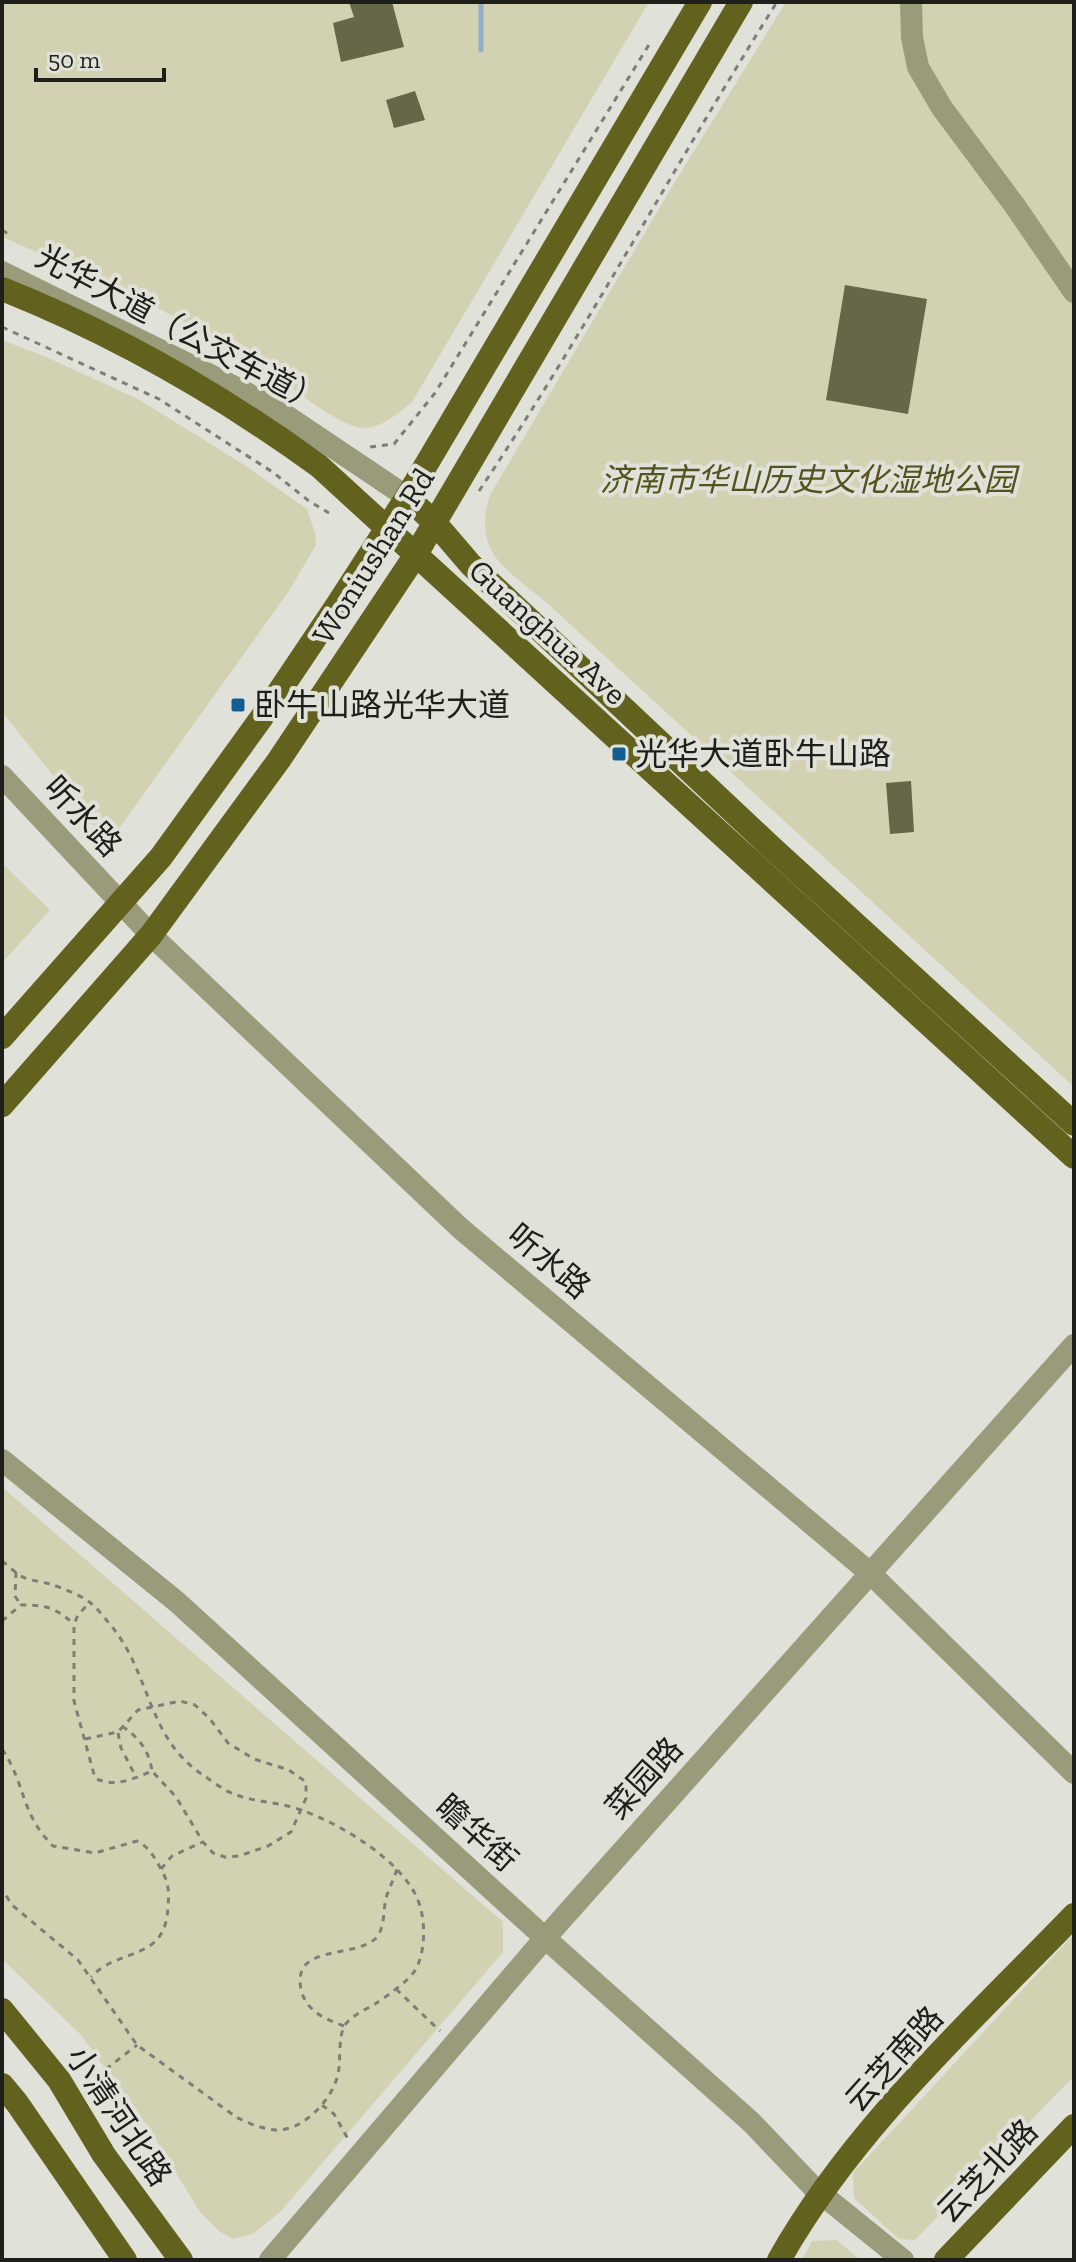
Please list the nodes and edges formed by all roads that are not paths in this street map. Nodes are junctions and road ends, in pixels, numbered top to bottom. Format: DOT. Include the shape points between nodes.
graph roads {
  1 [pos="700,2"];
  2 [pos="741,2"];
  3 [pos="911,2"];
  4 [pos="2,272"];
  5 [pos="2,289"];
  6 [pos="1074,292"];
  7 [pos="407,497"];
  8 [pos="435,523"];
  9 [pos="388,528"];
  10 [pos="415,556"];
  11 [pos="2,776"];
  12 [pos="121,904"];
  13 [pos="151,935"];
  14 [pos="2,1037"];
  15 [pos="2,1105"];
  16 [pos="1074,1124"];
  17 [pos="1074,1157"];
  18 [pos="1074,1345"];
  19 [pos="2,1460"];
  20 [pos="870,1573"];
  21 [pos="1074,1773"];
  22 [pos="1074,1915"];
  23 [pos="545,1938"];
  24 [pos="2,2010"];
  25 [pos="2,2085"];
  26 [pos="1074,2126"];
  27 [pos="822,2194"];
  28 [pos="125,2260"];
  29 [pos="181,2260"];
  30 [pos="270,2260"];
  31 [pos="779,2260"];
  32 [pos="903,2260"];
  33 [pos="946,2260"];
  1 -- 7 [label="main road, Woniushan Rd"];
  2 -- 8 [label="main road, Woniushan Rd"];
  3 -- 6 [label="street" via="918,67"];
  4 -- 7 [label="street, 光华大道（公交车道）" via="245,392"];
  5 -- 9 [label="main road, Guanghua Ave" via="150,358 256,420 319,466"];
  7 -- 8 [label="main road, Guanghua Ave"];
  7 -- 9 [label="main road, Woniushan Rd"];
  8 -- 10 [label="main road, Woniushan Rd"];
  8 -- 16 [label="main road, Guanghua Ave" via="494,587"];
  9 -- 10 [label="main road, Guanghua Ave"];
  9 -- 12 [label="main road, Woniushan Rd" via="262,717"];
  10 -- 13 [label="main road, Woniushan Rd" via="279,760"];
  10 -- 17 [label="main road, Guanghua Ave"];
  11 -- 12 [label="street, 听水路"];
  12 -- 13 [label="street, 听水路"];
  12 -- 14 [label="main road, Woniushan Rd"];
  13 -- 15 [label="main road, Woniushan Rd"];
  13 -- 20 [label="street, 听水路" via="460,1228"];
  18 -- 20 [label="street, 菜园路"];
  19 -- 23 [label="street, 瞻华街" via="177,1602"];
  20 -- 21 [label="street, 听水路"];
  20 -- 23 [label="street, 菜园路"];
  22 -- 27 [label="main road, 云芝南路" via="893,2102"];
  23 -- 27 [label="street, 瞻华街" via="751,2122"];
  23 -- 30 [label="street, 菜园路"];
  24 -- 29 [label="main road, 小清河北路" via="59,2080 104,2155"];
  25 -- 28 [label="main road"];
  26 -- 33 [label="main road, 云芝北路"];
  27 -- 31 [label="main road, 云芝南路"];
  27 -- 32 [label="street, 瞻华街"];
}
